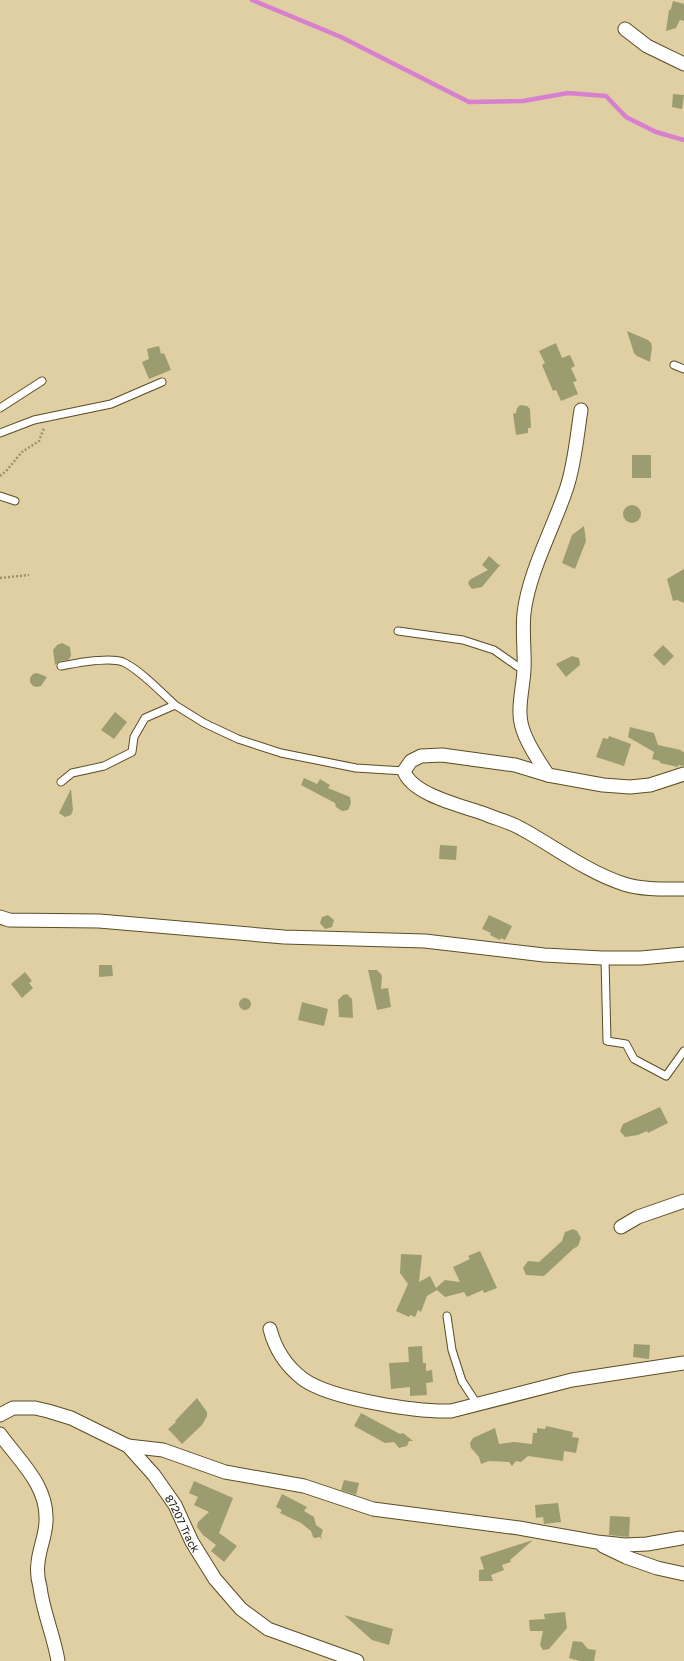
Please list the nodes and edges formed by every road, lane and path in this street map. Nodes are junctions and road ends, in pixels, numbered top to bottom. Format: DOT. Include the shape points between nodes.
graph roads {
  1 [pos="625,29"];
  2 [pos="684,64"];
  3 [pos="674,365"];
  4 [pos="684,369"];
  5 [pos="42,381"];
  6 [pos="162,382"];
  7 [pos="0,408"];
  8 [pos="581,410"];
  9 [pos="49,417"];
  10 [pos="0,433"];
  11 [pos="0,476"];
  12 [pos="0,496"];
  13 [pos="15,501"];
  14 [pos="29,575"];
  15 [pos="0,578"];
  16 [pos="398,631"];
  17 [pos="61,666"];
  18 [pos="524,671"];
  19 [pos="175,705"];
  20 [pos="404,771"];
  21 [pos="684,774"];
  22 [pos="548,775"];
  23 [pos="61,782"];
  24 [pos="684,889"];
  25 [pos="0,917"];
  26 [pos="684,954"];
  27 [pos="605,959"];
  28 [pos="684,1052"];
  29 [pos="684,1201"];
  30 [pos="621,1227"];
  31 [pos="447,1316"];
  32 [pos="270,1329"];
  33 [pos="684,1363"];
  34 [pos="477,1404"];
  35 [pos="0,1415"];
  36 [pos="0,1434"];
  37 [pos="128,1446"];
  38 [pos="681,1538"];
  39 [pos="597,1542"];
  40 [pos="684,1574"];
  41 [pos="58,1661"];
  42 [pos="357,1661"];
  1 -- 2 [label="street" via="647,46"];
  3 -- 4 [label="lane"];
  5 -- 7 [label="lane"];
  6 -- 9 [label="lane" via="112,404"];
  8 -- 18 [label="street" via="568,486 541,554 524,613"];
  9 -- 10 [label="lane"];
  9 -- 11 [label="path" via="39,441 22,452"];
  12 -- 13 [label="lane"];
  14 -- 15 [label="path"];
  16 -- 18 [label="lane" via="463,640 494,650"];
  17 -- 19 [label="lane" via="97,660 122,662 144,676"];
  18 -- 22 [label="street" via="520,716 523,731"];
  19 -- 20 [label="lane" via="204,723 238,739 281,753 356,768"];
  19 -- 23 [label="lane" via="145,718 134,737 132,752 104,766 72,773"];
  20 -- 22 [label="street" via="411,761 421,756 442,755 515,765"];
  20 -- 24 [label="street" via="413,785 434,796 520,828 603,876 648,889"];
  21 -- 22 [label="street" via="650,785 630,787"];
  25 -- 27 [label="street" via="9,920 99,920 284,937 425,941 544,955"];
  26 -- 27 [label="street"];
  27 -- 28 [label="lane" via="607,1041 626,1044 634,1060 666,1076"];
  29 -- 30 [label="street" via="638,1217"];
  31 -- 34 [label="lane" via="452,1350 462,1381"];
  32 -- 34 [label="street" via="280,1356 303,1379 319,1387 370,1402 434,1411 451,1411"];
  33 -- 34 [label="street" via="572,1380"];
  35 -- 37 [label="street, 87207 Track" via="13,1408 48,1411 71,1418"];
  36 -- 41 [label="street" via="30,1472 43,1498 46,1521 37,1564 45,1613 55,1641"];
  37 -- 39 [label="street" via="163,1450 225,1472 304,1486 374,1509 519,1528"];
  37 -- 42 [label="street, 87207 Track" via="154,1475 175,1505 192,1542 215,1579 241,1609 268,1629"];
  38 -- 39 [label="street" via="647,1544"];
  39 -- 40 [label="street" via="626,1557"];
}
